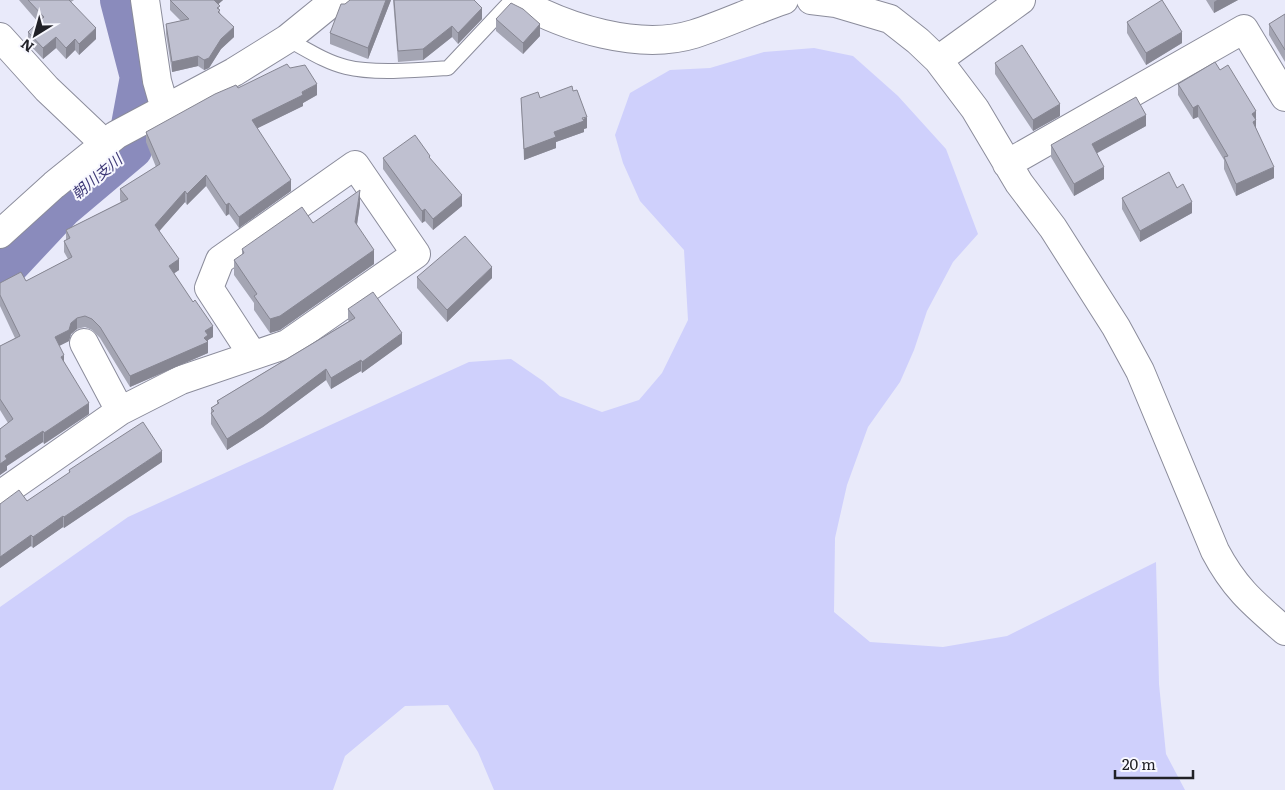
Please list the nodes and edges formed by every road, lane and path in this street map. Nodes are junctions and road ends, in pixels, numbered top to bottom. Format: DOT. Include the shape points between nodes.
graph roads {
  1 [pos="145,0"];
  2 [pos="335,0"];
  3 [pos="512,0"];
  4 [pos="518,0"];
  5 [pos="784,0"];
  6 [pos="811,0"];
  7 [pos="1021,0"];
  8 [pos="893,9"];
  9 [pos="0,37"];
  10 [pos="287,39"];
  11 [pos="938,60"];
  12 [pos="1285,97"];
  13 [pos="157,114"];
  14 [pos="110,140"];
  15 [pos="1007,164"];
  16 [pos="0,234"];
  17 [pos="84,343"];
  18 [pos="252,354"];
  19 [pos="120,411"];
  20 [pos="0,495"];
  21 [pos="1285,632"];
  1 -- 13 [label="street" via="157,81"];
  2 -- 10 [label="street"];
  3 -- 10 [label="lane" via="448,68 348,68"];
  4 -- 5 [label="street" via="558,21 595,32 628,38 663,39 693,34"];
  6 -- 8 [label="street"];
  7 -- 11 [label="street"];
  8 -- 11 [label="street"];
  9 -- 14 [label="street" via="47,89"];
  10 -- 13 [label="street"];
  11 -- 15 [label="street" via="975,108"];
  12 -- 15 [label="street" via="1244,29"];
  13 -- 14 [label="street"];
  14 -- 16 [label="street"];
  15 -- 21 [label="street" via="1053,228 1140,371 1228,576"];
  17 -- 19 [label="street"];
  18 -- 18 [label="street" via="287,344 416,254 355,165 220,260 209,288"];
  18 -- 19 [label="street" via="181,380"];
  19 -- 20 [label="street"];
}
